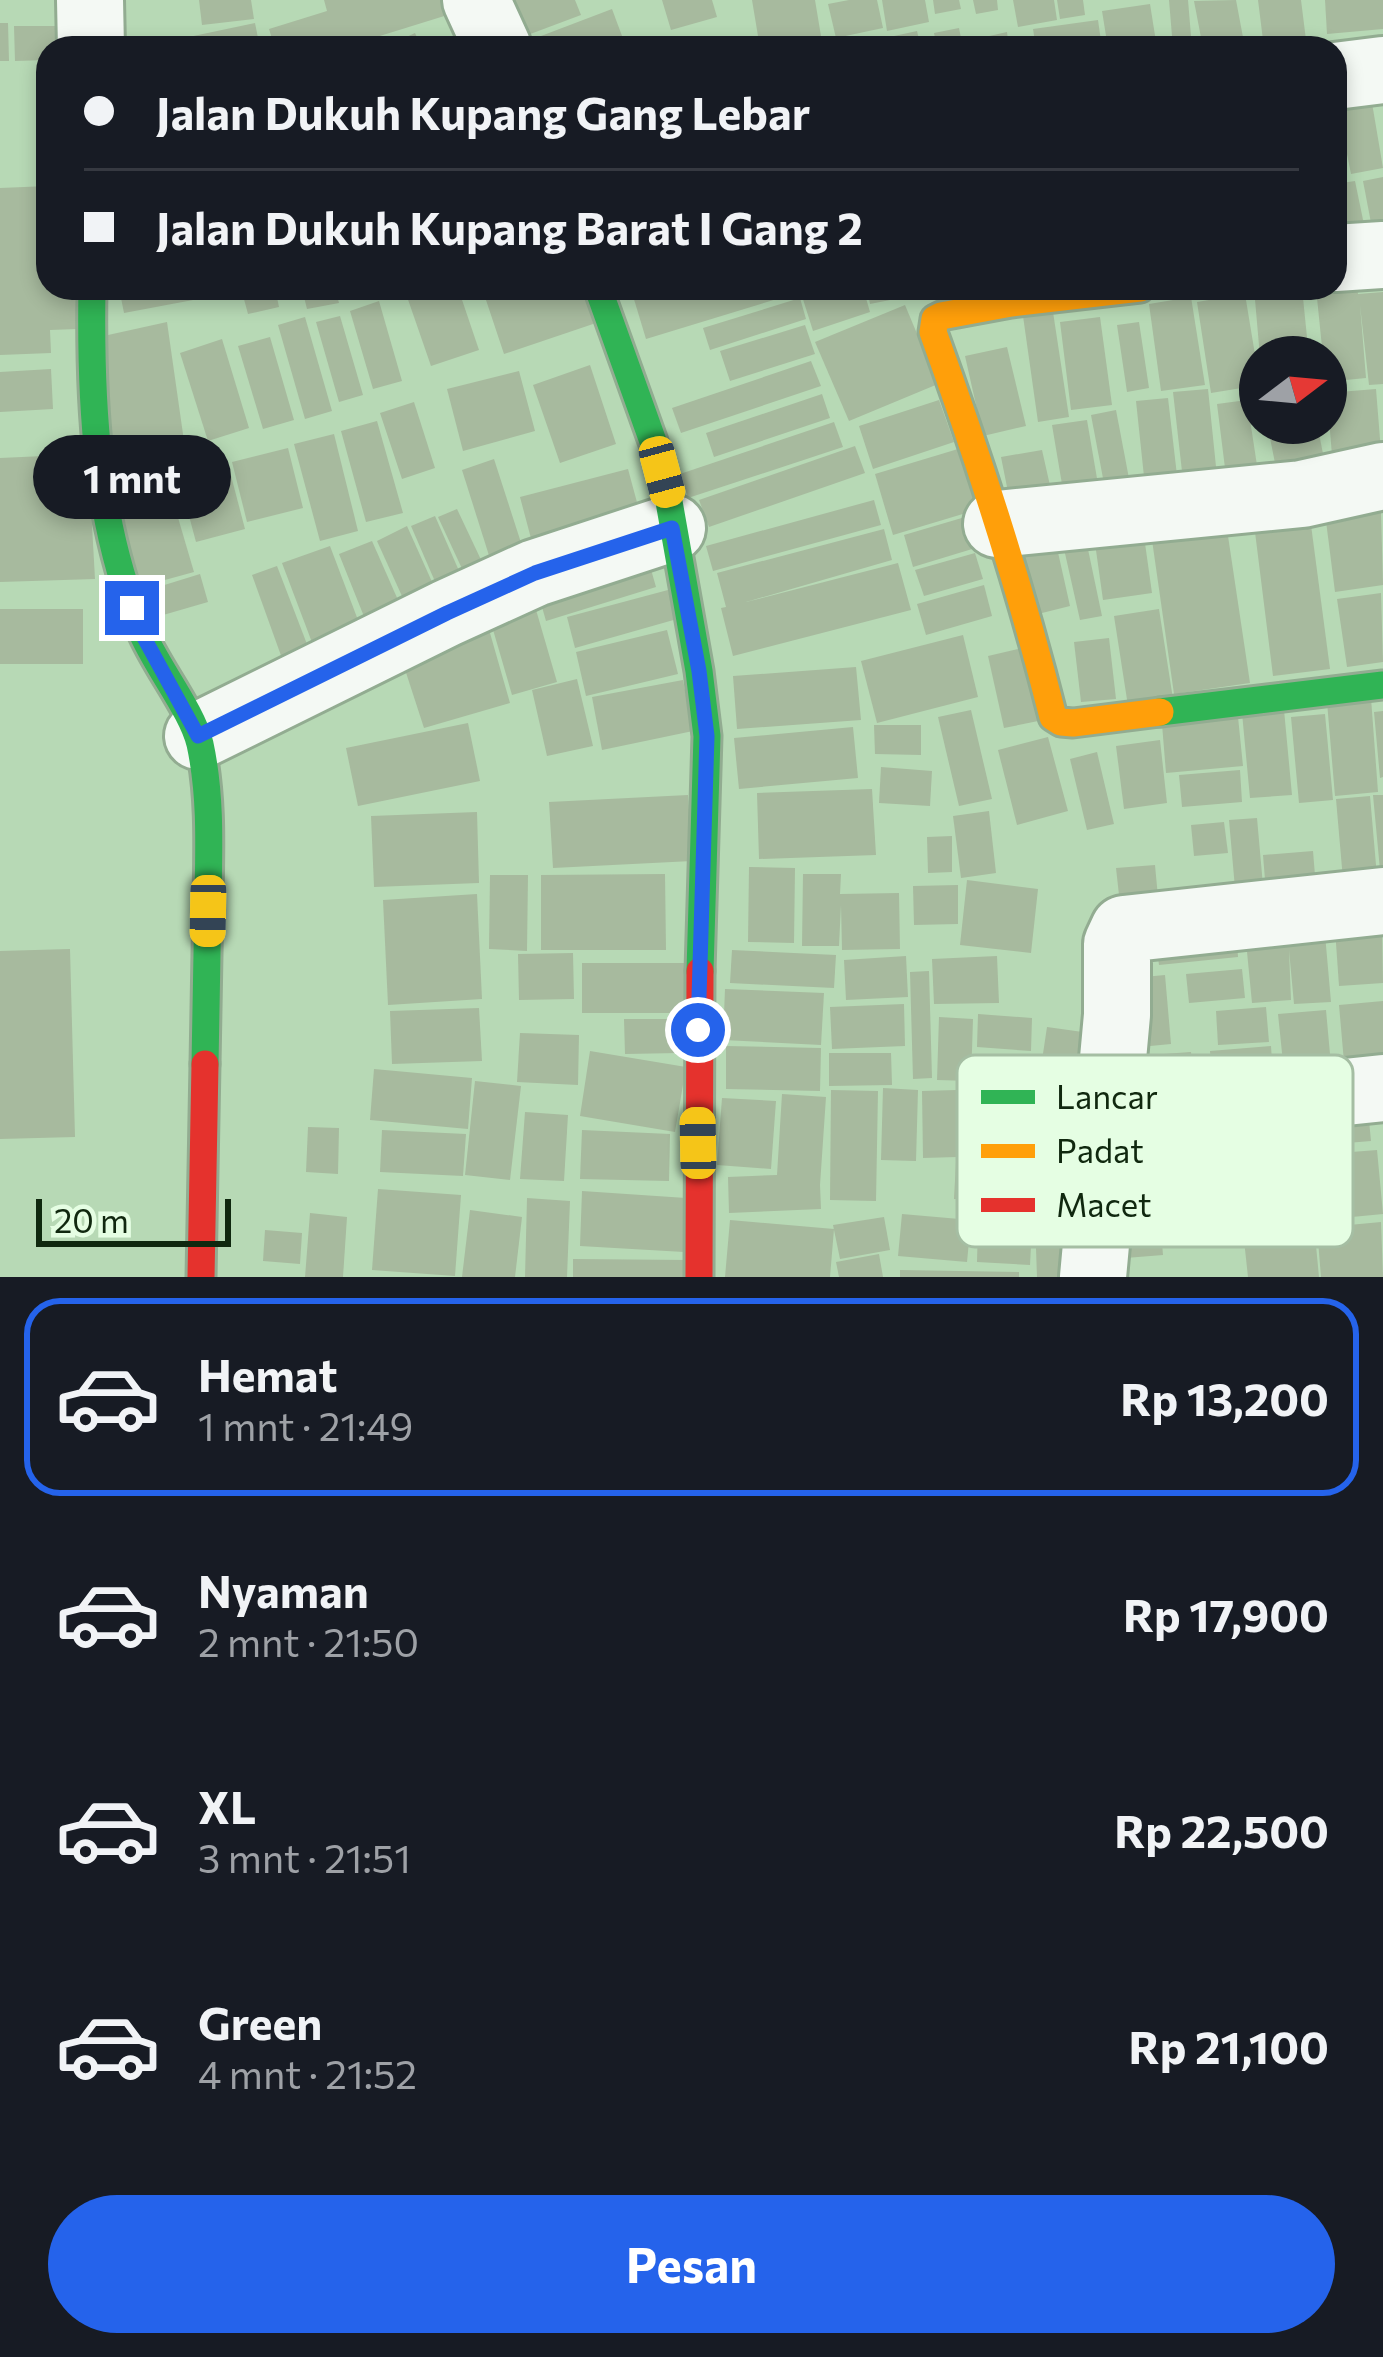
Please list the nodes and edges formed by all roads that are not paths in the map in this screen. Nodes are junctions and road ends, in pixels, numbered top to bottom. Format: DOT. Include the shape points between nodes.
graph roads {
  1 [pos="90,0"];
  2 [pos="476,0"];
  3 [pos="91,36"];
  4 [pos="492,36"];
  5 [pos="1383,70"];
  6 [pos="1347,74"];
  7 [pos="1383,255"];
  8 [pos="1347,257"];
  9 [pos="92,300"];
  10 [pos="602,300"];
  11 [pos="1037,300"];
  12 [pos="1383,476"];
  13 [pos="998,524"];
  14 [pos="672,528"];
  15 [pos="1383,685"];
  16 [pos="191,722"];
  17 [pos="1383,901"];
  18 [pos="1113,1055"];
  19 [pos="1383,1088"];
  20 [pos="1353,1091"];
  21 [pos="1096,1247"];
  22 [pos="201,1277"];
  23 [pos="699,1277"];
  24 [pos="1093,1277"];
  1 -- 3 [label="street"];
  2 -- 4 [label="street"];
  5 -- 6 [label="street"];
  7 -- 8 [label="street"];
  9 -- 16 [label="street" via="102,495 142,634"];
  10 -- 14 [label="street" via="655,447"];
  11 -- 13 [label="street" via="935,319"];
  12 -- 13 [label="street" via="1302,494"];
  13 -- 15 [label="street" via="1053,717 1061,722"];
  14 -- 16 [label="street" via="518,580"];
  14 -- 23 [label="street" via="707,736"];
  16 -- 22 [label="street" via="208,781 209,822"];
  17 -- 18 [label="street" via="1124,928"];
  19 -- 20 [label="street"];
  21 -- 24 [label="street"];
}
